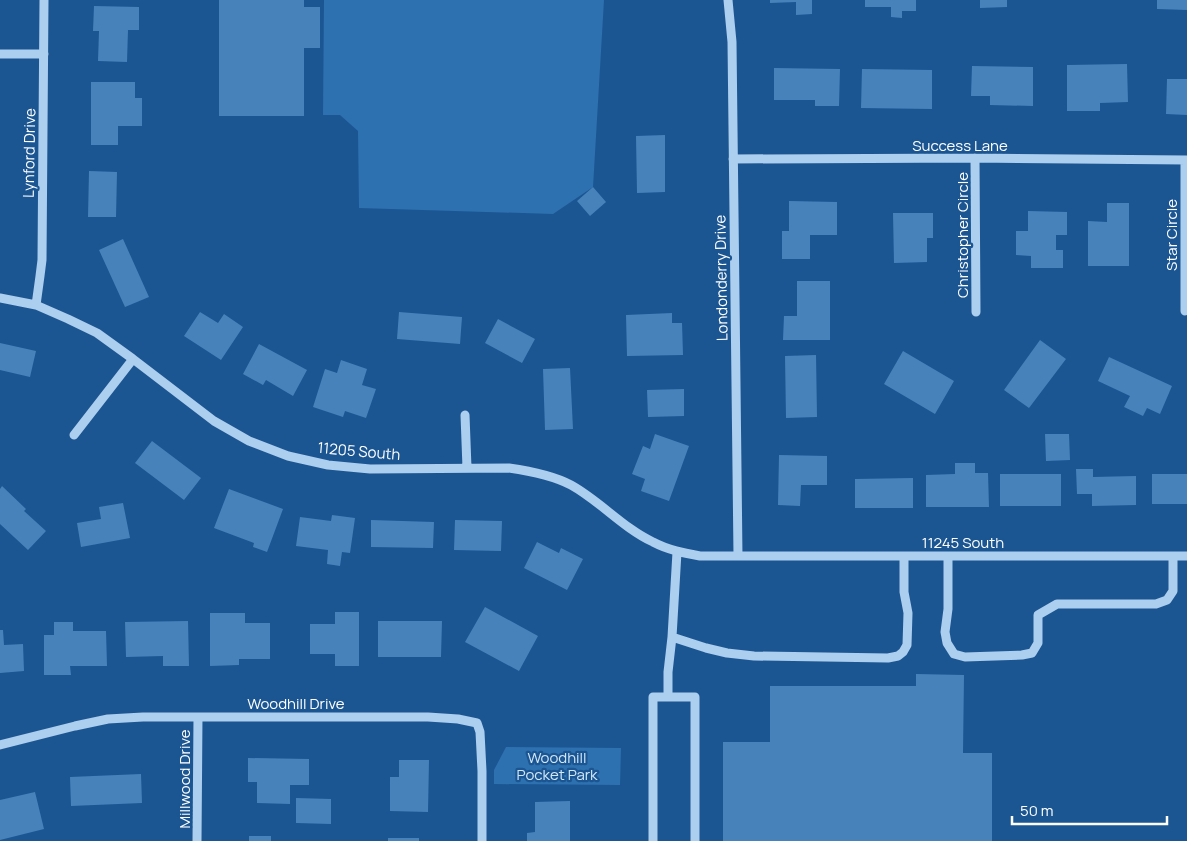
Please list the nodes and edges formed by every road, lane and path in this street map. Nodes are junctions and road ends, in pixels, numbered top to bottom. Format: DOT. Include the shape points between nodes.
graph roads {
  1 [pos="44,0"];
  2 [pos="728,0"];
  3 [pos="0,54"];
  4 [pos="44,54"];
  5 [pos="975,158"];
  6 [pos="734,159"];
  7 [pos="1186,160"];
  8 [pos="0,298"];
  9 [pos="36,305"];
  10 [pos="1185,311"];
  11 [pos="976,312"];
  12 [pos="134,359"];
  13 [pos="465,415"];
  14 [pos="74,435"];
  15 [pos="467,468"];
  16 [pos="677,552"];
  17 [pos="738,556"];
  18 [pos="904,556"];
  19 [pos="948,556"];
  20 [pos="1173,556"];
  21 [pos="1187,556"];
  22 [pos="672,638"];
  23 [pos="668,697"];
  24 [pos="198,717"];
  25 [pos="0,745"];
  26 [pos="197,841"];
  27 [pos="482,841"];
  28 [pos="653,841"];
  29 [pos="695,841"];
  1 -- 4 [label="street, Lynford Drive"];
  2 -- 6 [label="street, Londonderry Drive"];
  3 -- 4 [label="street"];
  4 -- 9 [label="street, Lynford Drive" via="42,260"];
  5 -- 6 [label="street, Success Lane"];
  5 -- 7 [label="street, Success Lane"];
  5 -- 11 [label="street, Christopher Circle"];
  6 -- 17 [label="street, Londonderry Drive"];
  7 -- 10 [label="street, Star Circle"];
  8 -- 9 [label="street, 11205 South"];
  9 -- 12 [label="street, 11205 South" via="97,334"];
  12 -- 14 [label="street"];
  12 -- 15 [label="street, 11205 South" via="214,421 249,441 288,456 328,465 370,468"];
  13 -- 15 [label="street"];
  15 -- 16 [label="street, 11205 South" via="509,468 551,476 589,496 652,542"];
  16 -- 17 [label="street, 11205 South"];
  16 -- 22 [label="street"];
  17 -- 18 [label="street, 11245 South"];
  18 -- 19 [label="street, 11245 South"];
  18 -- 22 [label="street" via="907,645 898,656 754,656 727,653"];
  19 -- 20 [label="street, 11245 South"];
  19 -- 20 [label="street" via="945,632 954,654 965,657 1032,653 1038,643 1038,615 1057,604 1156,604 1167,600 1173,591"];
  20 -- 21 [label="street, 11245 South"];
  22 -- 23 [label="street"];
  23 -- 28 [label="street" via="653,697"];
  23 -- 29 [label="street" via="695,697"];
  24 -- 25 [label="street, Woodhill Drive" via="108,719"];
  24 -- 26 [label="street, Millwood Drive"];
  24 -- 27 [label="street, Woodhill Drive" via="428,717 477,723 482,771"];
}
